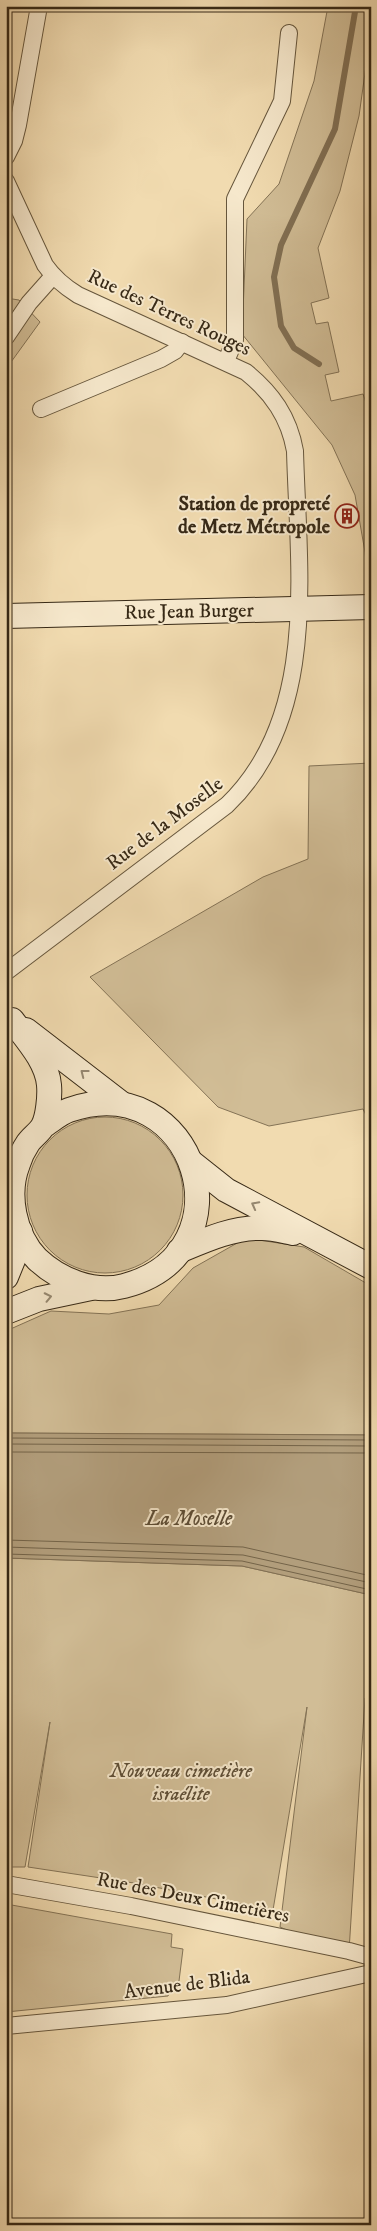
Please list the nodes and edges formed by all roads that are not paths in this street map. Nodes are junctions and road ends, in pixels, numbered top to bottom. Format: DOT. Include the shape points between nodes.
graph roads {
  1 [pos="39,6"];
  2 [pos="289,33"];
  3 [pos="6,157"];
  4 [pos="6,181"];
  5 [pos="53,276"];
  6 [pos="6,337"];
  7 [pos="182,342"];
  8 [pos="226,361"];
  9 [pos="41,409"];
  10 [pos="364,607"];
  11 [pos="299,609"];
  12 [pos="6,616"];
  13 [pos="6,972"];
  14 [pos="9,1017"];
  15 [pos="122,1104"];
  16 [pos="43,1126"];
  17 [pos="192,1162"];
  18 [pos="13,1214"];
  19 [pos="314,1236"];
  20 [pos="180,1252"];
  21 [pos="371,1267"];
  22 [pos="6,1277"];
  23 [pos="92,1287"];
  24 [pos="6,1312"];
  25 [pos="6,1884"];
  26 [pos="371,1957"];
  27 [pos="371,1973"];
  28 [pos="6,2026"];
  1 -- 3 [label="street" via="18,125"];
  2 -- 8 [label="street" via="282,101 235,199 235,340"];
  4 -- 5 [label="street, Rue des Terres Rouges"];
  5 -- 6 [label="street" via="29,303"];
  5 -- 7 [label="street, Rue des Terres Rouges" via="78,295"];
  7 -- 8 [label="street, Rue des Terres Rouges"];
  7 -- 9 [label="street" via="175,351 161,359"];
  8 -- 11 [label="street, Rue des Terres Rouges" via="266,388 282,411 293,437"];
  10 -- 11 [label="main road, Rue Jean Burger"];
  11 -- 12 [label="main road, Rue Jean Burger"];
  11 -- 13 [label="street, Rue de la Moselle" via="295,659 283,714 252,778 227,805"];
  15 -- 14 [label="main road, one-way"];
  14 -- 16 [label="main road" via="40,1059 49,1085"];
  15 -- 16 [label="main road" via="94,1103 66,1110"];
  15 -- 17 [label="main road" via="151,1115 176,1135"];
  16 -- 18 [label="main road" via="28,1143 18,1164 13,1186"];
  19 -- 17 [label="main road, one-way" via="226,1190"];
  17 -- 20 [label="main road" via="198,1193 194,1224"];
  18 -- 22 [label="main road" via="15,1255"];
  18 -- 23 [label="main road" via="37,1258 62,1278"];
  19 -- 20 [label="main road" via="262,1228 231,1232"];
  19 -- 21 [label="main road"];
  20 -- 23 [label="main road" via="162,1269 141,1281 117,1288"];
  24 -- 23 [label="main road, one-way" via="39,1299"];
  25 -- 26 [label="street, Rue des Deux Cimetières" via="131,1906"];
  27 -- 28 [label="street, Avenue de Blida" via="227,2005"];
}
